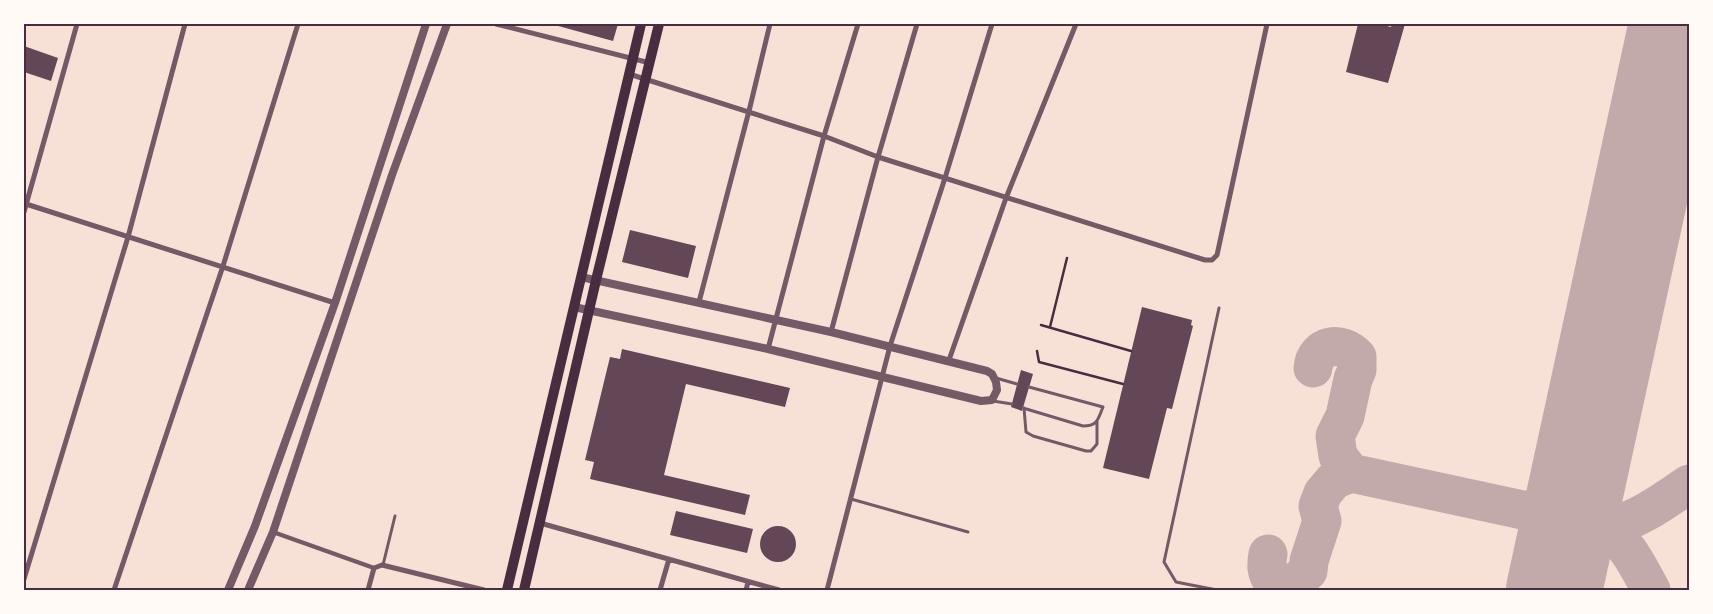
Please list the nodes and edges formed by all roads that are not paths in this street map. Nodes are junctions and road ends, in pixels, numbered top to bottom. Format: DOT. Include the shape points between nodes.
graph roads {
  1 [pos="77,24"];
  2 [pos="185,24"];
  3 [pos="298,24"];
  4 [pos="426,24"];
  5 [pos="447,24"];
  6 [pos="496,24"];
  7 [pos="641,24"];
  8 [pos="659,24"];
  9 [pos="770,24"];
  10 [pos="858,24"];
  11 [pos="918,24"];
  12 [pos="992,24"];
  13 [pos="1076,24"];
  14 [pos="1267,24"];
  15 [pos="633,59"];
  16 [pos="650,64"];
  17 [pos="629,74"];
  18 [pos="646,78"];
  19 [pos="750,111"];
  20 [pos="824,136"];
  21 [pos="878,157"];
  22 [pos="945,178"];
  23 [pos="1006,198"];
  24 [pos="26,204"];
  25 [pos="24,212"];
  26 [pos="128,236"];
  27 [pos="223,266"];
  28 [pos="581,277"];
  29 [pos="596,280"];
  30 [pos="699,302"];
  31 [pos="336,303"];
  32 [pos="574,307"];
  33 [pos="1219,308"];
  34 [pos="589,311"];
  35 [pos="776,319"];
  36 [pos="831,332"];
  37 [pos="890,346"];
  38 [pos="768,349"];
  39 [pos="949,360"];
  40 [pos="882,376"];
  41 [pos="995,378"];
  42 [pos="1018,384"];
  43 [pos="1029,387"];
  44 [pos="992,400"];
  45 [pos="1012,404"];
  46 [pos="1098,420"];
  47 [pos="851,499"];
  48 [pos="395,516"];
  49 [pos="540,523"];
  50 [pos="273,532"];
  51 [pos="968,532"];
  52 [pos="669,559"];
  53 [pos="382,566"];
  54 [pos="374,568"];
  55 [pos="24,579"];
  56 [pos="748,582"];
  57 [pos="114,590"];
  58 [pos="228,590"];
  59 [pos="248,590"];
  60 [pos="368,590"];
  61 [pos="484,590"];
  62 [pos="507,590"];
  63 [pos="524,590"];
  64 [pos="660,590"];
  65 [pos="746,590"];
  66 [pos="779,590"];
  67 [pos="827,590"];
  68 [pos="1217,590"];
  1 -- 24 [label="street"];
  2 -- 26 [label="street"];
  3 -- 27 [label="street"];
  4 -- 31 [label="street"];
  5 -- 50 [label="street" via="392,176"];
  6 -- 15 [label="street"];
  7 -- 15 [label="main road"];
  8 -- 16 [label="main road"];
  9 -- 19 [label="street"];
  10 -- 20 [label="street"];
  11 -- 21 [label="street"];
  12 -- 22 [label="street"];
  13 -- 23 [label="street"];
  14 -- 23 [label="street" via="1217,256 1212,260"];
  15 -- 16 [label="street"];
  15 -- 17 [label="main road"];
  16 -- 18 [label="main road"];
  17 -- 18 [label="street"];
  17 -- 28 [label="main road"];
  18 -- 19 [label="street"];
  18 -- 29 [label="main road"];
  19 -- 20 [label="street"];
  19 -- 30 [label="street"];
  20 -- 21 [label="street"];
  20 -- 35 [label="street"];
  21 -- 22 [label="street"];
  21 -- 36 [label="street"];
  22 -- 23 [label="street"];
  22 -- 37 [label="street"];
  23 -- 39 [label="street"];
  24 -- 25 [label="street"];
  24 -- 26 [label="street"];
  26 -- 27 [label="street"];
  26 -- 55 [label="street"];
  27 -- 31 [label="street"];
  27 -- 57 [label="street"];
  28 -- 29 [label="street"];
  28 -- 32 [label="main road"];
  29 -- 30 [label="street"];
  29 -- 34 [label="main road"];
  30 -- 35 [label="street"];
  31 -- 58 [label="street" via="255,526"];
  32 -- 34 [label="street"];
  32 -- 62 [label="main road"];
  33 -- 68 [label="lane" via="1164,562 1176,582"];
  34 -- 38 [label="street"];
  34 -- 49 [label="main road"];
  35 -- 36 [label="street"];
  35 -- 38 [label="street"];
  36 -- 37 [label="street"];
  37 -- 39 [label="street"];
  37 -- 40 [label="street"];
  38 -- 40 [label="street"];
  39 -- 41 [label="street" via="987,371"];
  40 -- 44 [label="street" via="981,401"];
  40 -- 47 [label="street"];
  41 -- 42 [label="lane"];
  41 -- 44 [label="street" via="997,390"];
  43 -- 46 [label="lane" via="1103,407"];
  44 -- 45 [label="lane"];
  46 -- 46 [label="lane" via="1092,426 1084,426 1024,408 1026,432 1086,451 1091,451 1097,444"];
  47 -- 51 [label="lane"];
  47 -- 67 [label="street"];
  48 -- 53 [label="lane"];
  49 -- 52 [label="street"];
  49 -- 63 [label="main road"];
  50 -- 54 [label="street"];
  50 -- 59 [label="street"];
  52 -- 56 [label="street"];
  52 -- 64 [label="street"];
  53 -- 54 [label="street"];
  53 -- 61 [label="street"];
  54 -- 60 [label="street"];
  56 -- 65 [label="street"];
  56 -- 66 [label="street"];
}
